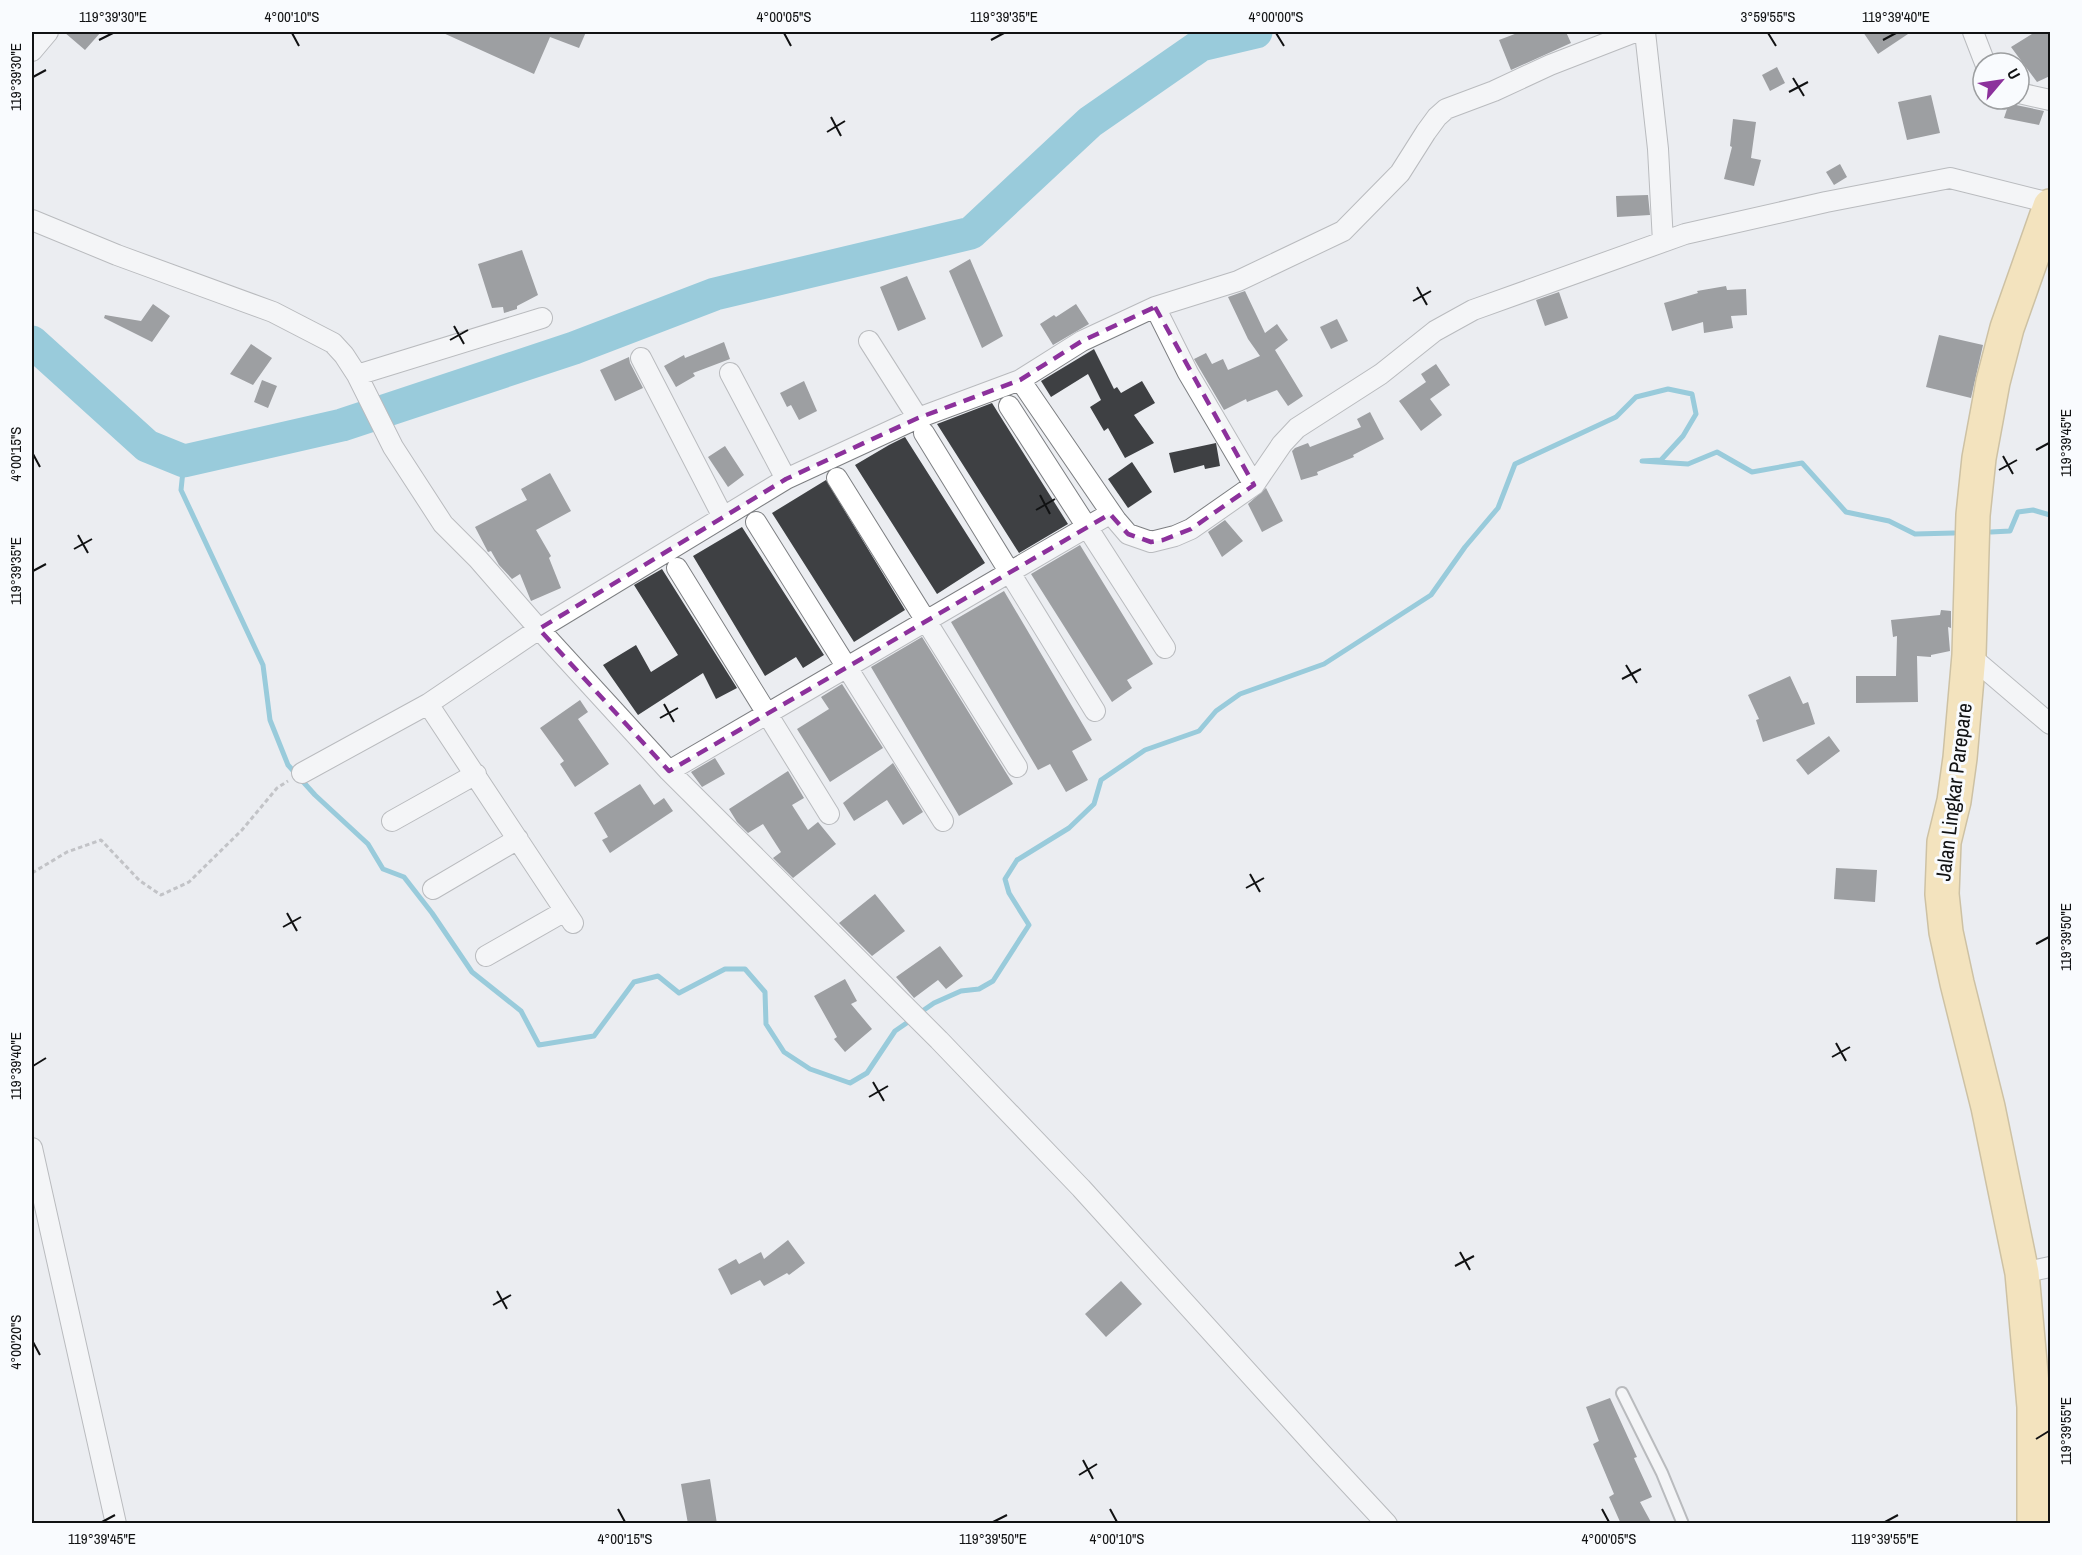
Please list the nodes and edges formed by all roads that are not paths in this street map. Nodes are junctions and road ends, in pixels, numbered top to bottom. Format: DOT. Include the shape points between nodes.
graph roads {
  1 [pos="48,32"];
  2 [pos="1635,32"];
  3 [pos="1646,32"];
  4 [pos="1973,32"];
  5 [pos="32,51"];
  6 [pos="1980,51"];
  7 [pos="2031,96"];
  8 [pos="2050,100"];
  9 [pos="2050,205"];
  10 [pos="32,220"];
  11 [pos="1663,242"];
  12 [pos="1155,307"];
  13 [pos="542,318"];
  14 [pos="869,341"];
  15 [pos="641,358"];
  16 [pos="730,373"];
  17 [pos="357,375"];
  18 [pos="1020,380"];
  19 [pos="1009,406"];
  20 [pos="921,425"];
  21 [pos="837,478"];
  22 [pos="786,479"];
  23 [pos="1254,485"];
  24 [pos="1111,513"];
  25 [pos="723,517"];
  26 [pos="756,522"];
  27 [pos="1088,528"];
  28 [pos="677,568"];
  29 [pos="1010,573"];
  30 [pos="926,621"];
  31 [pos="540,629"];
  32 [pos="1165,648"];
  33 [pos="1969,655"];
  34 [pos="847,668"];
  35 [pos="428,704"];
  36 [pos="1095,711"];
  37 [pos="767,714"];
  38 [pos="2050,724"];
  39 [pos="1017,767"];
  40 [pos="669,771"];
  41 [pos="302,773"];
  42 [pos="476,774"];
  43 [pos="829,814"];
  44 [pos="392,821"];
  45 [pos="943,821"];
  46 [pos="518,839"];
  47 [pos="433,889"];
  48 [pos="486,956"];
  49 [pos="32,1148"];
  50 [pos="2036,1270"];
  51 [pos="1622,1393"];
  52 [pos="116,1524"];
  53 [pos="1387,1524"];
  54 [pos="1683,1524"];
  55 [pos="2034,1524"];
  1 -- 5 [label="street"];
  2 -- 12 [label="street" via="1446,109 1400,173 1342,231 1238,281"];
  3 -- 11 [label="street"];
  4 -- 6 [label="street"];
  7 -- 8 [label="street"];
  9 -- 11 [label="street" via="1950,178 1804,207"];
  9 -- 33 [label="highway, Jalan Lingkar Parepare" via="2007,328 1979,458 1973,515"];
  10 -- 17 [label="street" via="273,312 333,343"];
  11 -- 23 [label="street" via="1473,310 1435,331 1381,374 1297,428"];
  12 -- 18 [label="street" via="1082,341"];
  12 -- 23 [label="street" via="1188,373"];
  13 -- 17 [label="street"];
  14 -- 20 [label="street"];
  15 -- 25 [label="street"];
  16 -- 22 [label="street"];
  17 -- 31 [label="street" via="393,447 443,524"];
  18 -- 20 [label="street"];
  18 -- 24 [label="street"];
  19 -- 27 [label="street"];
  20 -- 22 [label="street"];
  20 -- 29 [label="street"];
  21 -- 30 [label="street"];
  22 -- 25 [label="street"];
  23 -- 24 [label="street" via="1191,529 1163,540 1151,542 1128,534"];
  24 -- 27 [label="street"];
  25 -- 31 [label="street"];
  26 -- 34 [label="street"];
  27 -- 29 [label="street"];
  27 -- 32 [label="street"];
  28 -- 37 [label="street"];
  29 -- 30 [label="street"];
  29 -- 36 [label="street"];
  30 -- 34 [label="street"];
  30 -- 39 [label="street"];
  31 -- 35 [label="street"];
  31 -- 40 [label="street"];
  33 -- 38 [label="street"];
  33 -- 50 [label="highway, Jalan Lingkar Parepare" via="1960,758 1944,842 1942,894 1946,932 1988,1107"];
  34 -- 37 [label="street"];
  34 -- 45 [label="street"];
  35 -- 41 [label="street"];
  35 -- 42 [label="street"];
  37 -- 40 [label="street"];
  37 -- 43 [label="street"];
  40 -- 53 [label="street" via="939,1040 1081,1188"];
  42 -- 44 [label="street"];
  42 -- 46 [label="street"];
  46 -- 47 [label="street"];
  46 -- 48 [label="street" via="569,917"];
  49 -- 52 [label="street"];
  50 -- 55 [label="highway, Jalan Lingkar Parepare"];
  51 -- 54 [label="lane"];
}
